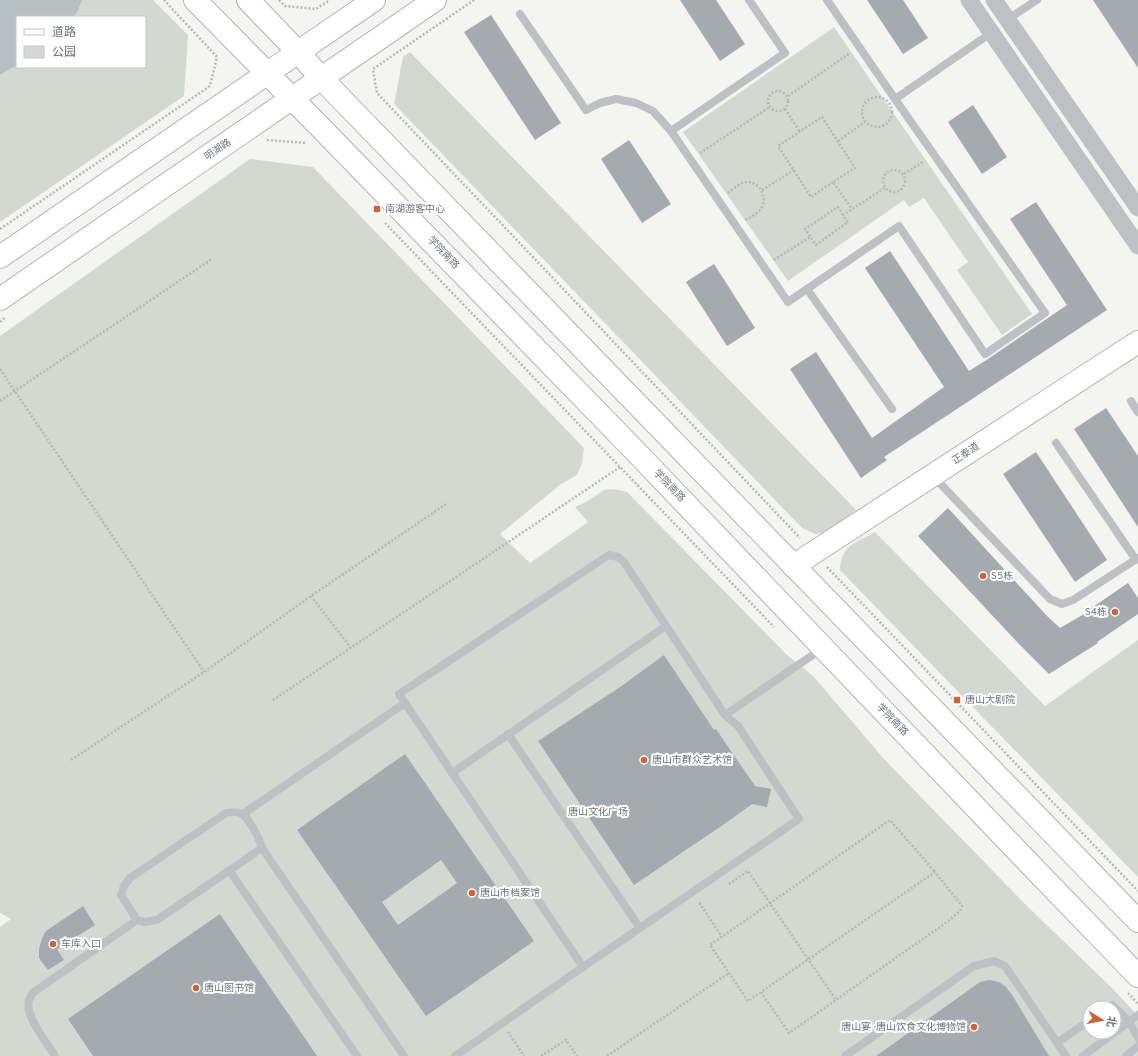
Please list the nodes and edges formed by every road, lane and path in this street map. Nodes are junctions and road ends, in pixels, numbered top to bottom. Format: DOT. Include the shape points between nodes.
graph roads {
  1 [pos="164,0"];
  2 [pos="194,0"];
  3 [pos="248,0"];
  4 [pos="279,0"];
  5 [pos="330,0"];
  6 [pos="374,0"];
  7 [pos="435,0"];
  8 [pos="474,0"];
  9 [pos="749,0"];
  10 [pos="827,0"];
  11 [pos="969,0"];
  12 [pos="994,0"];
  13 [pos="1037,0"];
  14 [pos="520,14"];
  15 [pos="1008,19"];
  16 [pos="992,33"];
  17 [pos="859,47"];
  18 [pos="298,52"];
  19 [pos="266,73"];
  20 [pos="321,78"];
  21 [pos="788,96"];
  22 [pos="293,99"];
  23 [pos="895,99"];
  24 [pos="770,107"];
  25 [pos="785,109"];
  26 [pos="865,121"];
  27 [pos="671,131"];
  28 [pos="800,132"];
  29 [pos="260,139"];
  30 [pos="838,141"];
  31 [pos="312,148"];
  32 [pos="933,155"];
  33 [pos="691,159"];
  34 [pos="794,170"];
  35 [pos="904,174"];
  36 [pos="833,182"];
  37 [pos="885,188"];
  38 [pos="762,190"];
  39 [pos="718,200"];
  40 [pos="1138,208"];
  41 [pos="852,209"];
  42 [pos="843,215"];
  43 [pos="384,222"];
  44 [pos="736,226"];
  45 [pos="0,229"];
  46 [pos="810,237"];
  47 [pos="1138,246"];
  48 [pos="756,255"];
  49 [pos="0,258"];
  50 [pos="212,259"];
  51 [pos="807,289"];
  52 [pos="3,308"];
  53 [pos="0,322"];
  54 [pos="1138,342"];
  55 [pos="0,369"];
  56 [pos="14,391"];
  57 [pos="0,401"];
  58 [pos="1131,401"];
  59 [pos="892,409"];
  60 [pos="1138,412"];
  61 [pos="1056,443"];
  62 [pos="638,454"];
  63 [pos="620,467"];
  64 [pos="933,476"];
  65 [pos="446,504"];
  66 [pos="814,553"];
  67 [pos="1137,559"];
  68 [pos="793,566"];
  69 [pos="311,596"];
  70 [pos="666,626"];
  71 [pos="778,631"];
  72 [pos="351,648"];
  73 [pos="823,648"];
  74 [pos="204,672"];
  75 [pos="273,700"];
  76 [pos="405,703"];
  77 [pos="725,715"];
  78 [pos="508,734"];
  79 [pos="71,760"];
  80 [pos="452,773"];
  81 [pos="243,814"];
  82 [pos="262,848"];
  83 [pos="229,870"];
  84 [pos="935,872"];
  85 [pos="724,887"];
  86 [pos="1138,890"];
  87 [pos="706,900"];
  88 [pos="771,904"];
  89 [pos="137,920"];
  90 [pos="1138,921"];
  91 [pos="640,928"];
  92 [pos="722,937"];
  93 [pos="809,959"];
  94 [pos="583,967"];
  95 [pos="730,973"];
  96 [pos="1132,984"];
  97 [pos="761,992"];
  98 [pos="836,1000"];
  99 [pos="1138,1004"];
  100 [pos="1122,1014"];
  101 [pos="1138,1015"];
  102 [pos="1129,1021"];
  103 [pos="502,1023"];
  104 [pos="1082,1026"];
  105 [pos="1138,1038"];
  106 [pos="1058,1043"];
  107 [pos="1138,1046"];
  108 [pos="55,1056"];
  109 [pos="357,1056"];
  110 [pos="404,1056"];
  111 [pos="455,1056"];
  112 [pos="524,1056"];
  113 [pos="541,1056"];
  114 [pos="577,1056"];
  115 [pos="607,1056"];
  116 [pos="845,1056"];
  117 [pos="1066,1056"];
  118 [pos="1083,1056"];
  119 [pos="1126,1056"];
  1 -- 45 [label="path" via="217,57 210,86"];
  2 -- 19 [label="main road, 学院南路"];
  3 -- 18 [label="main road"];
  4 -- 5 [label="path" via="285,6 316,9"];
  6 -- 18 [label="main road"];
  7 -- 20 [label="main road, 明湖路"];
  8 -- 66 [label="path" via="373,69 376,94"];
  9 -- 27 [label="lane" via="785,53"];
  10 -- 17 [label="lane"];
  11 -- 16 [label="street"];
  12 -- 15 [label="street"];
  13 -- 15 [label="lane"];
  14 -- 27 [label="lane" via="586,110 616,99 636,103 653,111"];
  15 -- 40 [label="street"];
  16 -- 23 [label="lane"];
  16 -- 47 [label="street"];
  17 -- 21 [label="path"];
  17 -- 23 [label="lane"];
  18 -- 19 [label="main road"];
  18 -- 20 [label="main road"];
  19 -- 22 [label="main road, 学院南路"];
  19 -- 49 [label="main road"];
  20 -- 22 [label="main road, 明湖路"];
  20 -- 68 [label="main road"];
  21 -- 24 [label="path" via="783,92 773,92 768,101"];
  21 -- 25 [label="path"];
  22 -- 52 [label="main road, 明湖路"];
  22 -- 62 [label="main road, 学院南路"];
  23 -- 32 [label="lane"];
  24 -- 25 [label="path" via="779,111"];
  24 -- 33 [label="path"];
  25 -- 28 [label="path"];
  26 -- 26 [label="path" via="872,127 882,127 891,117 889,103 880,98 870,99 863,107"];
  26 -- 30 [label="path"];
  27 -- 33 [label="lane"];
  28 -- 30 [label="path" via="822,117"];
  28 -- 34 [label="path" via="778,146"];
  29 -- 31 [label="path" via="307,143"];
  30 -- 36 [label="path" via="855,168"];
  32 -- 35 [label="path"];
  32 -- 51 [label="lane" via="1045,313 986,354 899,226"];
  33 -- 39 [label="lane"];
  34 -- 36 [label="path" via="811,197"];
  34 -- 38 [label="path"];
  35 -- 37 [label="path" via="906,182 900,191 893,192"];
  35 -- 37 [label="path" via="898,170 887,172 883,178"];
  36 -- 41 [label="path"];
  37 -- 41 [label="path"];
  38 -- 39 [label="path" via="753,183 746,182"];
  38 -- 44 [label="path" via="762,208"];
  39 -- 44 [label="lane"];
  41 -- 42 [label="path"];
  42 -- 46 [label="path" via="848,222 816,244"];
  42 -- 46 [label="path" via="838,206 805,229"];
  43 -- 63 [label="path"];
  44 -- 48 [label="lane"];
  46 -- 48 [label="path" via="770,263 762,250"];
  48 -- 51 [label="lane" via="788,302"];
  50 -- 56 [label="path"];
  51 -- 59 [label="lane"];
  52 -- 53 [label="path"];
  54 -- 64 [label="main road, 正泰道"];
  55 -- 56 [label="path"];
  56 -- 57 [label="path"];
  56 -- 74 [label="path"];
  58 -- 60 [label="lane"];
  61 -- 67 [label="lane"];
  62 -- 63 [label="path"];
  62 -- 73 [label="main road, 学院南路"];
  63 -- 71 [label="path"];
  63 -- 72 [label="path"];
  64 -- 66 [label="main road, 正泰道"];
  64 -- 67 [label="lane" via="1050,599 1062,604 1073,600"];
  65 -- 69 [label="path"];
  66 -- 68 [label="main road, 正泰道"];
  66 -- 86 [label="path"];
  68 -- 90 [label="main road"];
  69 -- 72 [label="path"];
  69 -- 74 [label="path"];
  70 -- 76 [label="lane" via="624,562 618,556 609,555 399,694"];
  70 -- 77 [label="lane"];
  70 -- 78 [label="lane"];
  72 -- 75 [label="path"];
  73 -- 77 [label="lane"];
  73 -- 96 [label="main road, 学院南路" via="1024,858"];
  74 -- 79 [label="path"];
  76 -- 80 [label="lane"];
  76 -- 81 [label="lane"];
  77 -- 91 [label="lane" via="738,726 799,819"];
  78 -- 80 [label="lane"];
  78 -- 91 [label="lane"];
  80 -- 94 [label="lane"];
  81 -- 82 [label="lane"];
  81 -- 89 [label="lane" via="234,811 226,813 130,878 121,895"];
  82 -- 83 [label="lane"];
  82 -- 110 [label="lane"];
  83 -- 89 [label="lane" via="157,920"];
  83 -- 109 [label="lane"];
  84 -- 88 [label="path" via="890,820"];
  84 -- 93 [label="path"];
  84 -- 98 [label="path" via="962,906 960,911"];
  85 -- 88 [label="path" via="748,871"];
  87 -- 92 [label="path" via="700,904"];
  88 -- 92 [label="path"];
  88 -- 93 [label="path"];
  89 -- 108 [label="lane" via="34,992 29,1000 30,1018"];
  91 -- 94 [label="lane"];
  92 -- 95 [label="path" via="710,945"];
  93 -- 97 [label="path"];
  93 -- 98 [label="path"];
  94 -- 103 [label="lane"];
  95 -- 97 [label="path" via="748,1001"];
  95 -- 115 [label="path"];
  96 -- 99 [label="path"];
  97 -- 98 [label="path" via="789,1033"];
  100 -- 102 [label="lane"];
  101 -- 102 [label="lane"];
  102 -- 105 [label="lane"];
  102 -- 118 [label="lane"];
  103 -- 111 [label="lane"];
  103 -- 112 [label="path"];
  104 -- 106 [label="lane"];
  106 -- 116 [label="lane" via="1005,966 994,961 974,966"];
  106 -- 117 [label="lane"];
  107 -- 119 [label="lane"];
  113 -- 114 [label="path" via="566,1040"];
}
